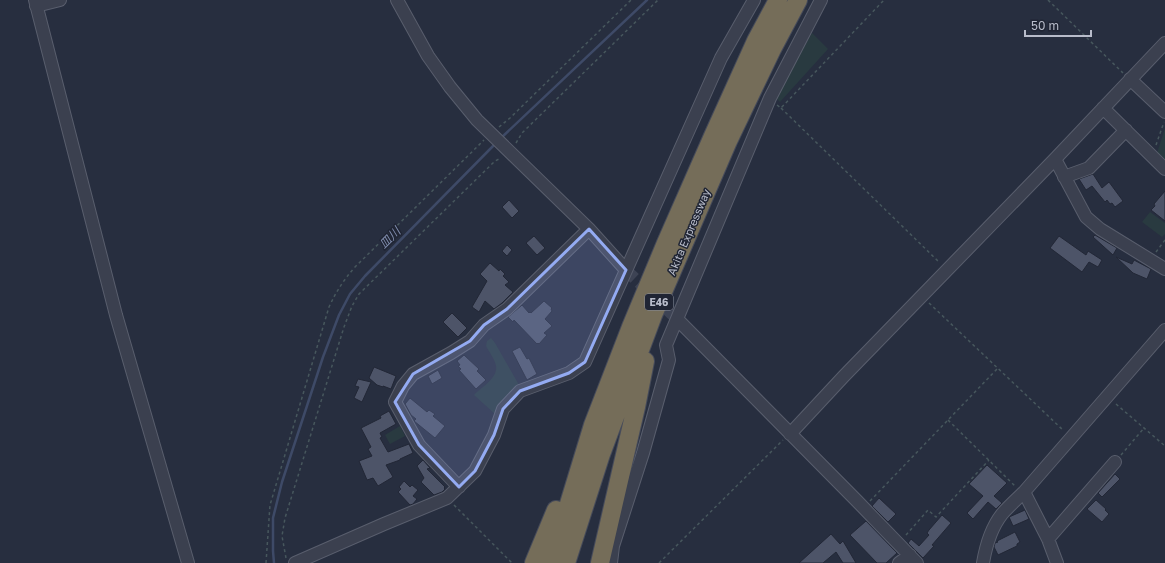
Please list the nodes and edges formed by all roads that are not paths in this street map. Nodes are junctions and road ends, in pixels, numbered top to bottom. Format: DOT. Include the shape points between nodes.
graph roads {
  1 [pos="60,0"];
  2 [pos="397,0"];
  3 [pos="754,0"];
  4 [pos="778,0"];
  5 [pos="798,0"];
  6 [pos="821,0"];
  7 [pos="36,3"];
  8 [pos="1165,43"];
  9 [pos="1130,79"];
  10 [pos="1103,108"];
  11 [pos="1165,112"];
  12 [pos="1126,130"];
  13 [pos="1055,159"];
  14 [pos="1165,169"];
  15 [pos="1064,177"];
  16 [pos="589,229"];
  17 [pos="1165,269"];
  18 [pos="626,270"];
  19 [pos="654,315"];
  20 [pos="676,319"];
  21 [pos="1165,330"];
  22 [pos="593,425"];
  23 [pos="790,434"];
  24 [pos="1115,462"];
  25 [pos="459,487"];
  26 [pos="1024,493"];
  27 [pos="1048,539"];
  28 [pos="914,561"];
  29 [pos="188,563"];
  30 [pos="295,563"];
  31 [pos="534,563"];
  32 [pos="550,563"];
  33 [pos="566,563"];
  34 [pos="600,563"];
  35 [pos="610,563"];
  36 [pos="899,563"];
  37 [pos="983,563"];
  38 [pos="1058,563"];
  1 -- 7 [label="street"];
  2 -- 16 [label="street" via="428,56 477,120"];
  3 -- 18 [label="street" via="721,58"];
  4 -- 22 [label="highway, Akita Expressway / E46" via="756,41 672,228"];
  5 -- 19 [label="highway, Akita Expressway / E46" via="728,141"];
  6 -- 20 [label="street" via="770,98"];
  7 -- 29 [label="street" via="116,315"];
  8 -- 9 [label="street"];
  9 -- 10 [label="street"];
  9 -- 11 [label="street"];
  10 -- 12 [label="street"];
  10 -- 13 [label="street"];
  12 -- 14 [label="street"];
  12 -- 15 [label="street" via="1090,168"];
  13 -- 15 [label="street"];
  13 -- 23 [label="street"];
  15 -- 17 [label="street" via="1086,217 1100,229"];
  16 -- 18 [label="street"];
  16 -- 25 [label="street" via="507,309 484,325 470,341 413,374 403,386 395,402 419,445"];
  18 -- 25 [label="street" via="585,362 569,373 520,391 503,410 494,435 475,471"];
  19 -- 33 [label="highway, Akita Expressway / E46" via="601,454"];
  19 -- 34 [label="highway"];
  20 -- 23 [label="street"];
  20 -- 35 [label="street" via="666,345 669,360"];
  21 -- 26 [label="street"];
  22 -- 31 [label="highway"];
  22 -- 32 [label="highway, Akita Expressway / E46"];
  23 -- 28 [label="street"];
  24 -- 27 [label="street"];
  25 -- 30 [label="street" via="447,498"];
  26 -- 27 [label="street"];
  26 -- 37 [label="street" via="1002,514 991,532"];
  27 -- 38 [label="street"];
  28 -- 36 [label="street"];
}
